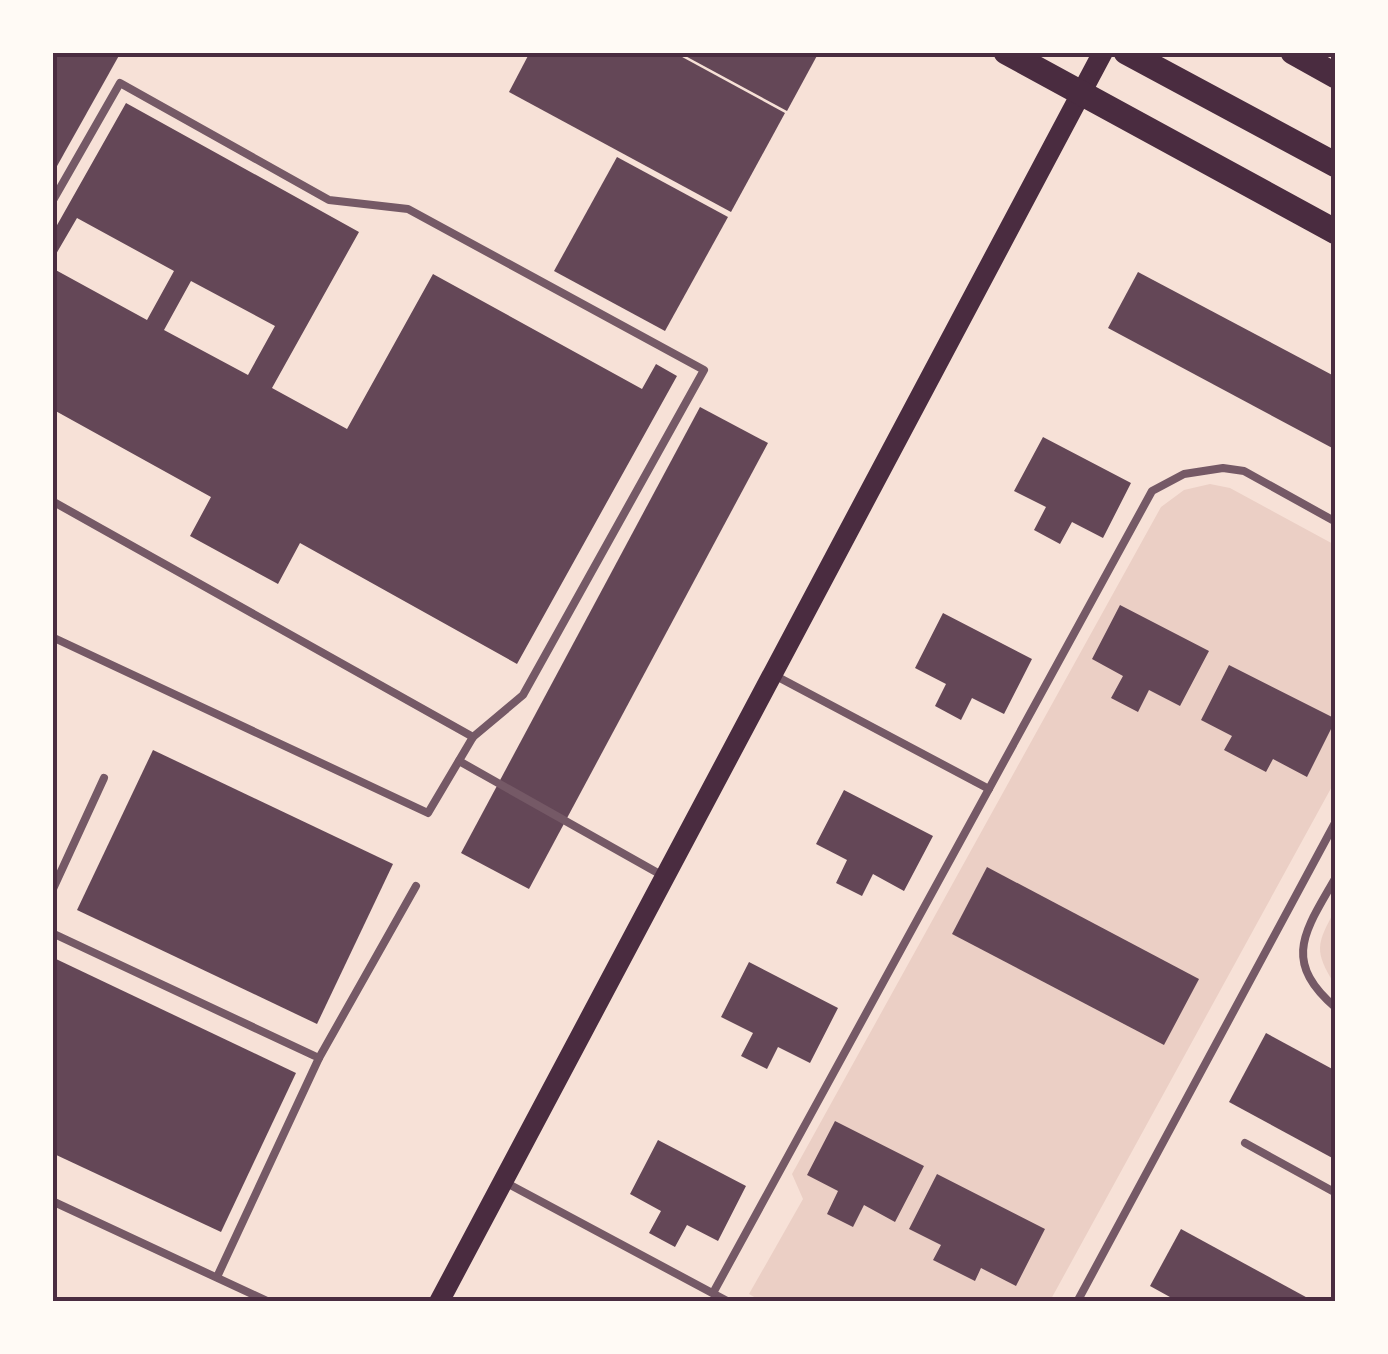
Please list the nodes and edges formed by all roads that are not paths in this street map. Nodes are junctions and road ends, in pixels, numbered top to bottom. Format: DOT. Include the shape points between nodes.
graph roads {
  1 [pos="1006,52"];
  2 [pos="1103,52"];
  3 [pos="1126,52"];
  4 [pos="1293,52"];
  5 [pos="1336,76"];
  6 [pos="1081,94"];
  7 [pos="1336,165"];
  8 [pos="52,202"];
  9 [pos="1336,232"];
  10 [pos="52,501"];
  11 [pos="1336,522"];
  12 [pos="52,637"];
  13 [pos="772,674"];
  14 [pos="472,736"];
  15 [pos="459,760"];
  16 [pos="104,778"];
  17 [pos="989,789"];
  18 [pos="1336,821"];
  19 [pos="665,876"];
  20 [pos="1336,877"];
  21 [pos="416,886"];
  22 [pos="52,890"];
  23 [pos="52,934"];
  24 [pos="1336,1008"];
  25 [pos="319,1058"];
  26 [pos="1245,1143"];
  27 [pos="503,1181"];
  28 [pos="1336,1192"];
  29 [pos="52,1201"];
  30 [pos="217,1277"];
  31 [pos="713,1293"];
  32 [pos="269,1302"];
  33 [pos="439,1302"];
  34 [pos="729,1302"];
  35 [pos="1077,1302"];
  1 -- 6 [label="main road"];
  2 -- 6 [label="main road"];
  3 -- 7 [label="main road"];
  4 -- 5 [label="main road"];
  6 -- 9 [label="main road"];
  6 -- 13 [label="main road"];
  8 -- 14 [label="lane" via="120,83 330,200 408,209 704,370 523,695"];
  10 -- 14 [label="lane"];
  11 -- 17 [label="lane" via="1244,471 1184,474 1152,492"];
  12 -- 15 [label="lane" via="428,813"];
  13 -- 17 [label="lane"];
  13 -- 19 [label="main road"];
  14 -- 15 [label="lane"];
  15 -- 19 [label="lane"];
  16 -- 22 [label="lane"];
  17 -- 31 [label="lane"];
  18 -- 35 [label="lane"];
  19 -- 27 [label="main road"];
  20 -- 24 [label="lane" via="1305,932 1301,961"];
  21 -- 25 [label="lane"];
  23 -- 25 [label="lane"];
  25 -- 30 [label="lane"];
  26 -- 28 [label="lane"];
  27 -- 31 [label="lane"];
  27 -- 33 [label="main road"];
  29 -- 30 [label="lane"];
  30 -- 32 [label="lane"];
  31 -- 34 [label="lane"];
}
